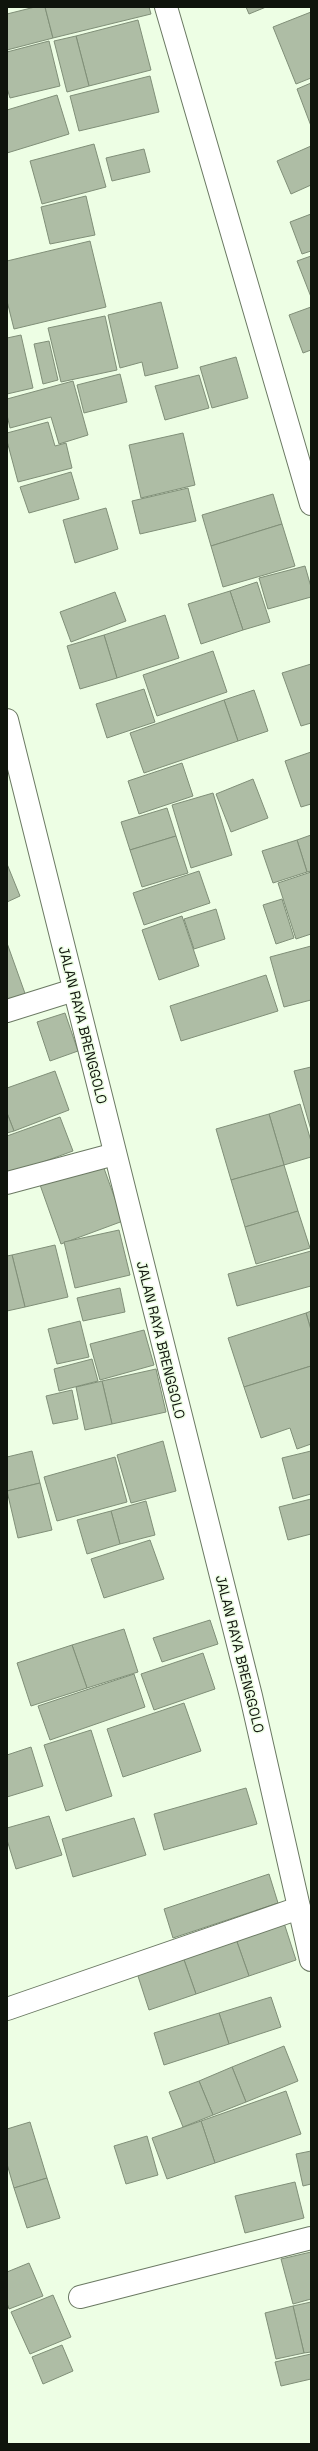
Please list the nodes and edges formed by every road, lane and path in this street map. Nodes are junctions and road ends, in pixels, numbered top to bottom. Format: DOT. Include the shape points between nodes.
graph roads {
  1 [pos="166,7"];
  2 [pos="311,504"];
  3 [pos="7,720"];
  4 [pos="74,990"];
  5 [pos="7,1011"];
  6 [pos="115,1154"];
  7 [pos="7,1183"];
  8 [pos="299,1908"];
  9 [pos="311,1960"];
  10 [pos="7,2009"];
  11 [pos="311,2238"];
  12 [pos="80,2298"];
  1 -- 2 [label="main road"];
  3 -- 4 [label="main road, JALAN RAYA BRENGGOLO"];
  4 -- 5 [label="main road"];
  4 -- 6 [label="main road, JALAN RAYA BRENGGOLO"];
  6 -- 7 [label="main road"];
  6 -- 8 [label="main road, JALAN RAYA BRENGGOLO" via="251,1696"];
  8 -- 9 [label="main road, JALAN RAYA BRENGGOLO"];
  8 -- 10 [label="main road"];
  11 -- 12 [label="main road"];
}
